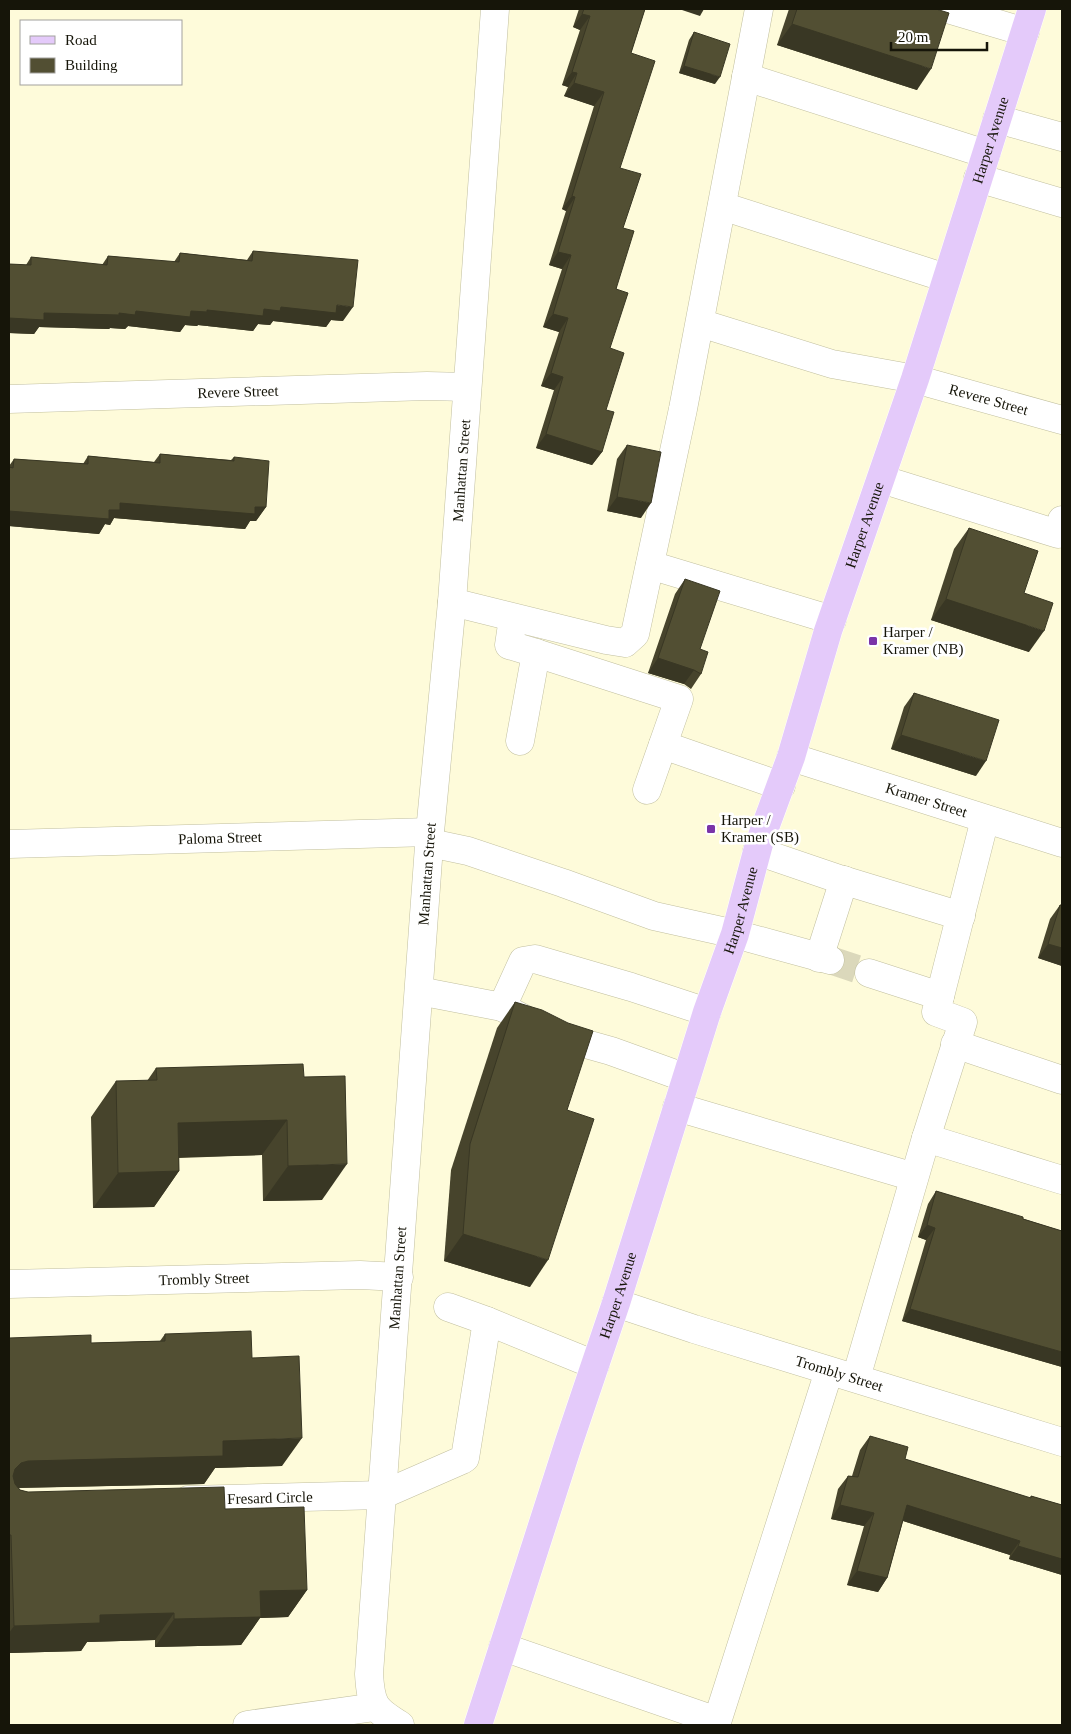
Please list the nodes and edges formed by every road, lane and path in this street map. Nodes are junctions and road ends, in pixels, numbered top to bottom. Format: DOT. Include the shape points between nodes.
graph roads {
  1 [pos="495,9"];
  2 [pos="759,9"];
  3 [pos="948,9"];
  4 [pos="1028,20"];
  5 [pos="746,77"];
  6 [pos="996,119"];
  7 [pos="1062,137"];
  8 [pos="982,166"];
  9 [pos="1062,203"];
  10 [pos="722,206"];
  11 [pos="946,278"];
  12 [pos="700,323"];
  13 [pos="915,379"];
  14 [pos="468,387"];
  15 [pos="9,399"];
  16 [pos="1062,420"];
  17 [pos="881,479"];
  18 [pos="1062,520"];
  19 [pos="650,565"];
  20 [pos="452,602"];
  21 [pos="513,618"];
  22 [pos="832,620"];
  23 [pos="536,653"];
  24 [pos="520,741"];
  25 [pos="663,745"];
  26 [pos="791,757"];
  27 [pos="781,786"];
  28 [pos="647,790"];
  29 [pos="985,820"];
  30 [pos="430,837"];
  31 [pos="9,844"];
  32 [pos="1062,844"];
  33 [pos="757,851"];
  34 [pos="844,880"];
  35 [pos="961,916"];
  36 [pos="735,934"];
  37 [pos="869,973"];
  38 [pos="419,992"];
  39 [pos="940,996"];
  40 [pos="502,1007"];
  41 [pos="707,1012"];
  42 [pos="955,1044"];
  43 [pos="686,1078"];
  44 [pos="1062,1080"];
  45 [pos="678,1107"];
  46 [pos="926,1138"];
  47 [pos="914,1177"];
  48 [pos="1062,1180"];
  49 [pos="399,1277"];
  50 [pos="9,1284"];
  51 [pos="616,1303"];
  52 [pos="448,1307"];
  53 [pos="487,1320"];
  54 [pos="595,1365"];
  55 [pos="829,1371"];
  56 [pos="856,1378"];
  57 [pos="1062,1442"];
  58 [pos="382,1495"];
  59 [pos="167,1500"];
  60 [pos="504,1647"];
  61 [pos="375,1707"];
  62 [pos="716,1723"];
  63 [pos="247,1725"];
  64 [pos="400,1725"];
  65 [pos="478,1725"];
  1 -- 14 [label="street, Manhattan Street"];
  2 -- 5 [label="street"];
  3 -- 4 [label="street"];
  4 -- 6 [label="main road, Harper Avenue"];
  5 -- 8 [label="street"];
  5 -- 10 [label="street"];
  6 -- 7 [label="street"];
  6 -- 8 [label="main road, Harper Avenue"];
  8 -- 9 [label="street"];
  8 -- 11 [label="main road, Harper Avenue"];
  10 -- 11 [label="street"];
  10 -- 12 [label="street"];
  11 -- 13 [label="main road, Harper Avenue"];
  12 -- 13 [label="street, Revere Street" via="832,364"];
  12 -- 19 [label="street"];
  13 -- 16 [label="street, Revere Street"];
  13 -- 17 [label="main road, Harper Avenue"];
  14 -- 15 [label="street, Revere Street"];
  14 -- 20 [label="street, Manhattan Street"];
  17 -- 18 [label="street" via="1058,534"];
  17 -- 22 [label="main road, Harper Avenue"];
  19 -- 21 [label="street" via="635,634 625,643"];
  19 -- 22 [label="street"];
  20 -- 21 [label="street"];
  20 -- 30 [label="street, Manhattan Street"];
  21 -- 23 [label="street" via="509,645"];
  22 -- 26 [label="main road, Harper Avenue"];
  23 -- 24 [label="street"];
  23 -- 25 [label="street" via="679,699"];
  25 -- 27 [label="street"];
  25 -- 28 [label="street"];
  26 -- 27 [label="main road, Harper Avenue"];
  26 -- 29 [label="street, Kramer Street"];
  27 -- 33 [label="main road, Harper Avenue"];
  29 -- 32 [label="street, Kramer Street"];
  29 -- 35 [label="street"];
  30 -- 31 [label="street, Paloma Street"];
  30 -- 36 [label="street, Paloma Street" via="654,916"];
  30 -- 38 [label="street, Manhattan Street"];
  33 -- 34 [label="street"];
  33 -- 36 [label="main road, Harper Avenue"];
  34 -- 35 [label="street"];
  34 -- 36 [label="street, Paloma Street" via="824,959"];
  35 -- 39 [label="street"];
  36 -- 41 [label="main road, Harper Avenue"];
  37 -- 39 [label="street"];
  38 -- 40 [label="street"];
  38 -- 49 [label="street, Manhattan Street"];
  39 -- 42 [label="street" via="936,1012 962,1022"];
  40 -- 41 [label="street" via="523,961 535,959"];
  40 -- 43 [label="street" via="554,1035"];
  41 -- 43 [label="main road, Harper Avenue"];
  42 -- 44 [label="street"];
  42 -- 46 [label="street"];
  43 -- 45 [label="main road, Harper Avenue"];
  45 -- 47 [label="street"];
  45 -- 51 [label="main road, Harper Avenue"];
  46 -- 47 [label="street"];
  46 -- 48 [label="street"];
  47 -- 56 [label="street"];
  49 -- 50 [label="street, Trombly Street" via="360,1275"];
  49 -- 58 [label="street, Manhattan Street"];
  51 -- 54 [label="main road, Harper Avenue"];
  51 -- 55 [label="street, Trombly Street"];
  52 -- 53 [label="street"];
  53 -- 54 [label="street"];
  53 -- 58 [label="street" via="465,1458"];
  54 -- 60 [label="main road, Harper Avenue"];
  55 -- 56 [label="street, Trombly Street"];
  55 -- 62 [label="street"];
  56 -- 57 [label="street, Trombly Street"];
  58 -- 59 [label="street, Fresard Circle"];
  58 -- 61 [label="street, Manhattan Street" via="369,1674"];
  60 -- 62 [label="street"];
  60 -- 65 [label="main road, Harper Avenue"];
  61 -- 63 [label="street"];
  61 -- 64 [label="street"];
}
